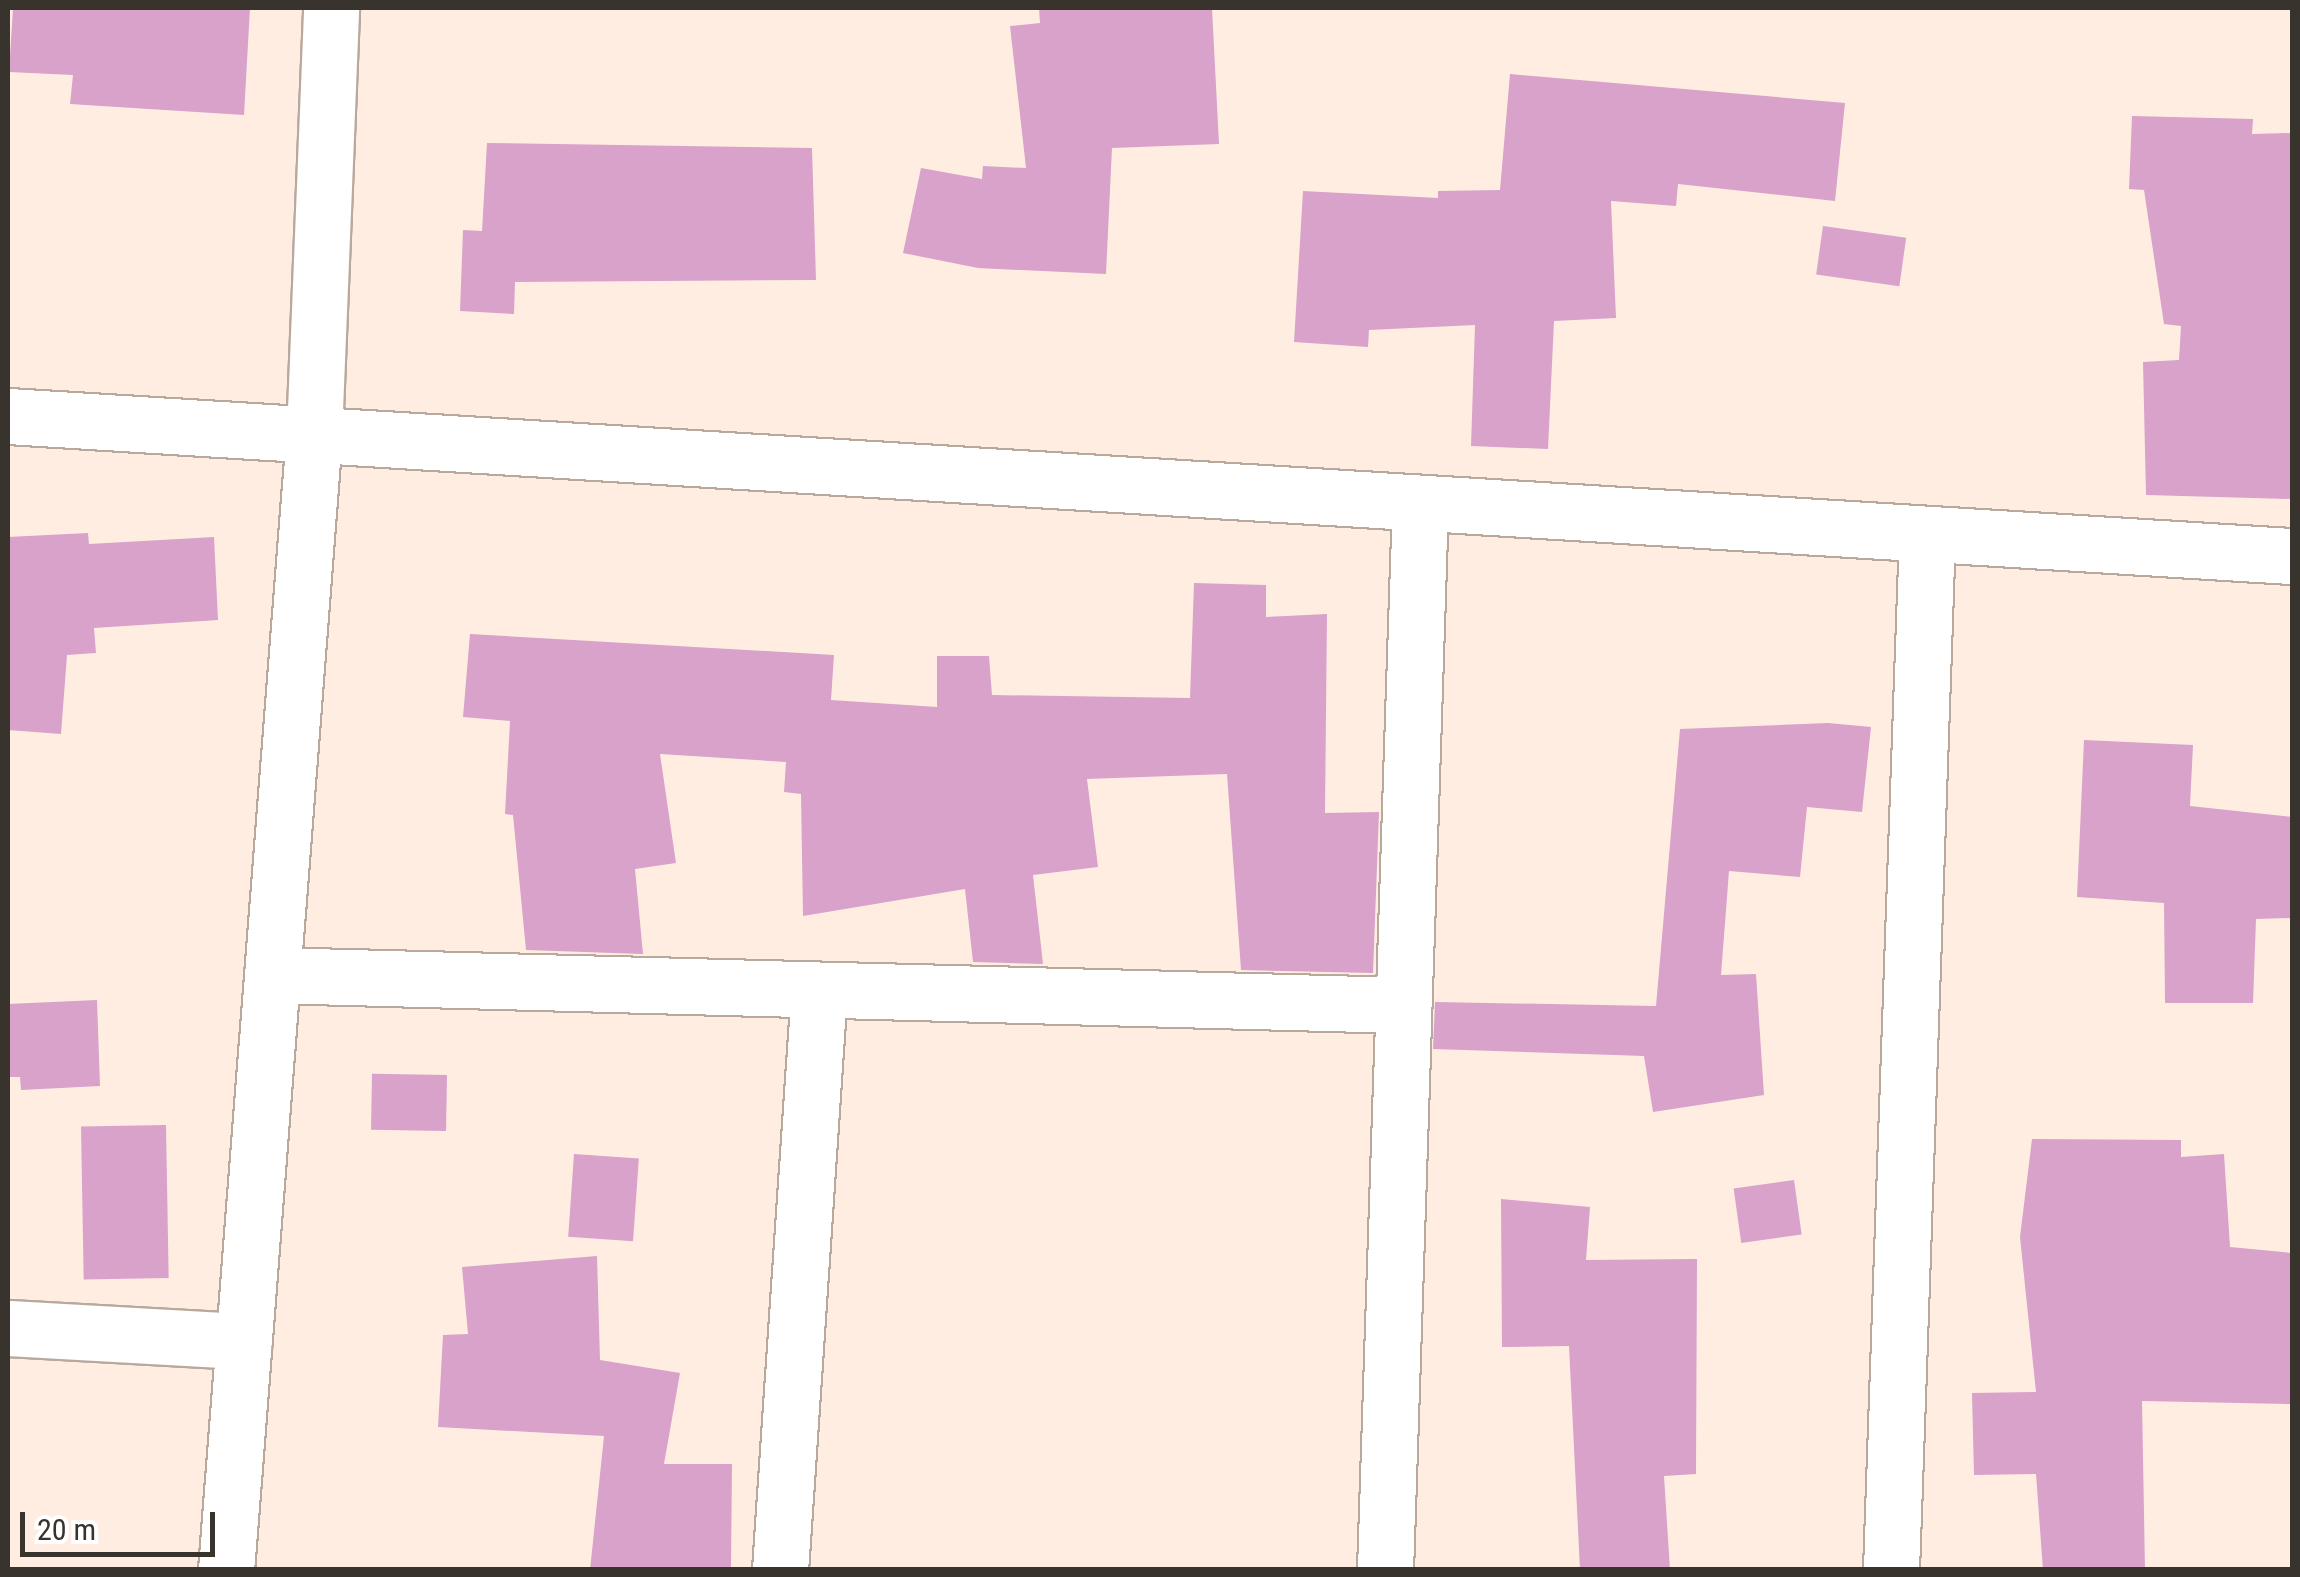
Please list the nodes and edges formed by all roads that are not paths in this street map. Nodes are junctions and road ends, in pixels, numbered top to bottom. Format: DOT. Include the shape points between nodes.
graph roads {
  1 [pos="332,8"];
  2 [pos="8,416"];
  3 [pos="314,435"];
  4 [pos="1420,503"];
  5 [pos="1927,534"];
  6 [pos="2292,556"];
  7 [pos="272,975"];
  8 [pos="819,991"];
  9 [pos="1401,1005"];
  10 [pos="8,1328"];
  11 [pos="244,1341"];
  12 [pos="226,1570"];
  13 [pos="780,1570"];
  14 [pos="1384,1570"];
  15 [pos="1891,1570"];
  1 -- 3 [label="street"];
  2 -- 3 [label="street"];
  3 -- 4 [label="street"];
  3 -- 7 [label="street"];
  4 -- 5 [label="street"];
  4 -- 9 [label="street"];
  5 -- 6 [label="street"];
  5 -- 15 [label="street"];
  7 -- 8 [label="street"];
  7 -- 11 [label="street"];
  8 -- 9 [label="street"];
  8 -- 13 [label="street"];
  9 -- 14 [label="street"];
  10 -- 11 [label="street"];
  11 -- 12 [label="street"];
}
